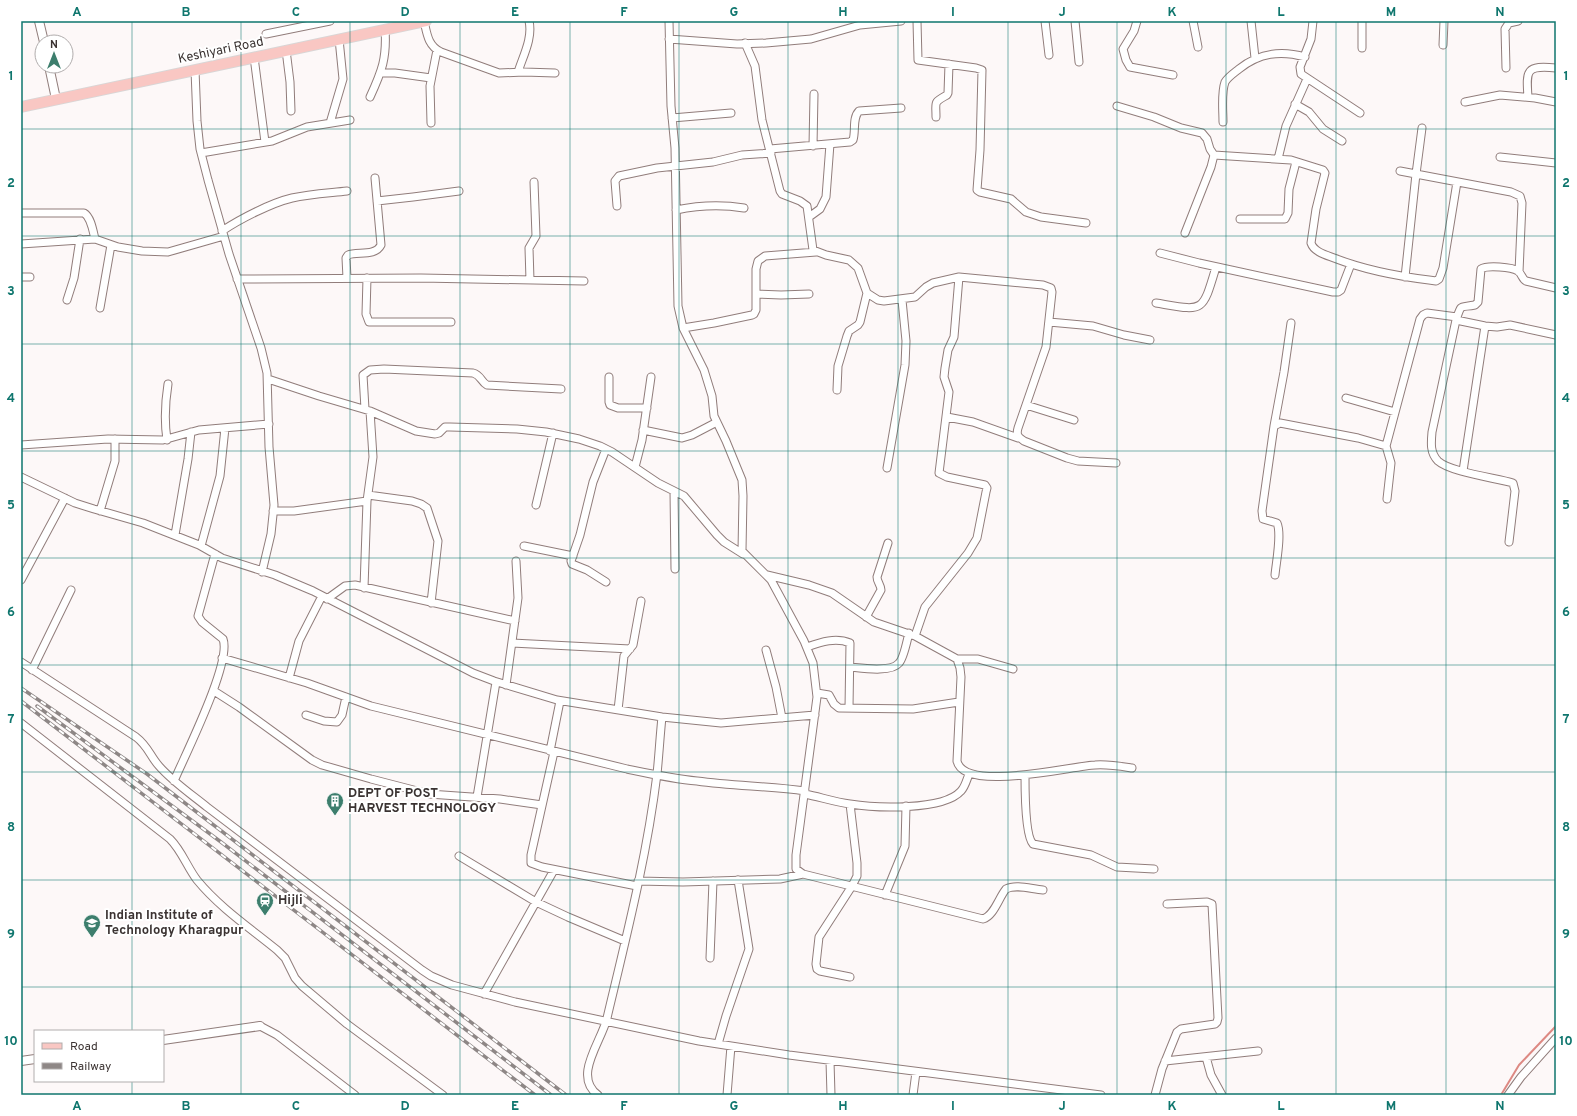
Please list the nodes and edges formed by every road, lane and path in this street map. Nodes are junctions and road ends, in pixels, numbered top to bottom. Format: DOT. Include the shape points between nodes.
graph roads {
  1 [pos="39,21"];
  2 [pos="330,21"];
  3 [pos="425,21"];
  4 [pos="529,21"];
  5 [pos="669,21"];
  6 [pos="901,21"];
  7 [pos="916,21"];
  8 [pos="1045,21"];
  9 [pos="1075,21"];
  10 [pos="1137,21"];
  11 [pos="1194,21"];
  12 [pos="1251,21"];
  13 [pos="1313,21"];
  14 [pos="1362,21"];
  15 [pos="1444,21"];
  16 [pos="1518,21"];
  17 [pos="1509,22"];
  18 [pos="385,30"];
  19 [pos="42,34"];
  20 [pos="266,34"];
  21 [pos="340,39"];
  22 [pos="670,39"];
  23 [pos="745,44"];
  24 [pos="1443,45"];
  25 [pos="1198,47"];
  26 [pos="1362,48"];
  27 [pos="286,50"];
  28 [pos="437,50"];
  29 [pos="1049,55"];
  30 [pos="254,57"];
  31 [pos="1305,57"];
  32 [pos="1255,58"];
  33 [pos="1079,62"];
  34 [pos="949,64"];
  35 [pos="1506,68"];
  36 [pos="1556,68"];
  37 [pos="195,70"];
  38 [pos="518,72"];
  39 [pos="381,73"];
  40 [pos="51,74"];
  41 [pos="555,74"];
  42 [pos="1173,75"];
  43 [pos="431,78"];
  44 [pos="1307,79"];
  45 [pos="814,94"];
  46 [pos="370,97"];
  47 [pos="1528,97"];
  48 [pos="56,99"];
  49 [pos="1465,102"];
  50 [pos="1556,102"];
  51 [pos="1295,104"];
  52 [pos="1117,106"];
  53 [pos="21,107"];
  54 [pos="901,108"];
  55 [pos="291,111"];
  56 [pos="731,113"];
  57 [pos="1360,113"];
  58 [pos="936,117"];
  59 [pos="672,118"];
  60 [pos="350,120"];
  61 [pos="1223,122"];
  62 [pos="330,123"];
  63 [pos="431,123"];
  64 [pos="1422,128"];
  65 [pos="1342,141"];
  66 [pos="265,142"];
  67 [pos="830,144"];
  68 [pos="813,146"];
  69 [pos="770,151"];
  70 [pos="201,153"];
  71 [pos="1214,155"];
  72 [pos="1500,157"];
  73 [pos="1278,159"];
  74 [pos="1296,162"];
  75 [pos="1556,163"];
  76 [pos="675,166"];
  77 [pos="1400,171"];
  78 [pos="1416,174"];
  79 [pos="375,178"];
  80 [pos="534,182"];
  81 [pos="1457,182"];
  82 [pos="347,191"];
  83 [pos="459,191"];
  84 [pos="377,201"];
  85 [pos="617,206"];
  86 [pos="744,208"];
  87 [pos="676,210"];
  88 [pos="21,213"];
  89 [pos="809,217"];
  90 [pos="1240,219"];
  91 [pos="1086,223"];
  92 [pos="1185,233"];
  93 [pos="223,234"];
  94 [pos="80,239"];
  95 [pos="95,239"];
  96 [pos="21,244"];
  97 [pos="111,246"];
  98 [pos="816,252"];
  99 [pos="1160,253"];
  100 [pos="1351,264"];
  101 [pos="1216,267"];
  102 [pos="1520,272"];
  103 [pos="21,277"];
  104 [pos="30,277"];
  105 [pos="959,277"];
  106 [pos="1405,277"];
  107 [pos="347,278"];
  108 [pos="367,278"];
  109 [pos="238,279"];
  110 [pos="530,280"];
  111 [pos="584,280"];
  112 [pos="1556,288"];
  113 [pos="867,293"];
  114 [pos="756,294"];
  115 [pos="809,294"];
  116 [pos="67,300"];
  117 [pos="902,300"];
  118 [pos="1156,303"];
  119 [pos="100,308"];
  120 [pos="1456,318"];
  121 [pos="451,322"];
  122 [pos="1049,322"];
  123 [pos="1291,323"];
  124 [pos="1485,326"];
  125 [pos="683,328"];
  126 [pos="1556,335"];
  127 [pos="1150,340"];
  128 [pos="609,378"];
  129 [pos="651,378"];
  130 [pos="268,380"];
  131 [pos="168,384"];
  132 [pos="560,389"];
  133 [pos="837,390"];
  134 [pos="1346,398"];
  135 [pos="1026,405"];
  136 [pos="647,408"];
  137 [pos="367,410"];
  138 [pos="1395,412"];
  139 [pos="947,417"];
  140 [pos="1074,420"];
  141 [pos="716,422"];
  142 [pos="269,424"];
  143 [pos="1274,426"];
  144 [pos="225,428"];
  145 [pos="643,430"];
  146 [pos="191,432"];
  147 [pos="553,433"];
  148 [pos="1018,438"];
  149 [pos="115,439"];
  150 [pos="167,440"];
  151 [pos="21,445"];
  152 [pos="1386,446"];
  153 [pos="606,449"];
  154 [pos="1116,463"];
  155 [pos="635,467"];
  156 [pos="887,468"];
  157 [pos="1463,471"];
  158 [pos="22,480"];
  159 [pos="674,491"];
  160 [pos="65,498"];
  161 [pos="368,498"];
  162 [pos="1387,499"];
  163 [pos="536,505"];
  164 [pos="100,511"];
  165 [pos="273,511"];
  166 [pos="175,535"];
  167 [pos="1510,542"];
  168 [pos="888,543"];
  169 [pos="201,546"];
  170 [pos="524,546"];
  171 [pos="215,554"];
  172 [pos="743,554"];
  173 [pos="573,556"];
  174 [pos="516,561"];
  175 [pos="675,569"];
  176 [pos="262,572"];
  177 [pos="768,575"];
  178 [pos="1274,575"];
  179 [pos="21,580"];
  180 [pos="606,582"];
  181 [pos="364,588"];
  182 [pos="71,590"];
  183 [pos="325,597"];
  184 [pos="641,601"];
  185 [pos="431,603"];
  186 [pos="866,617"];
  187 [pos="515,621"];
  188 [pos="912,634"];
  189 [pos="512,643"];
  190 [pos="807,647"];
  191 [pos="630,649"];
  192 [pos="766,650"];
  193 [pos="222,658"];
  194 [pos="957,659"];
  195 [pos="21,662"];
  196 [pos="850,667"];
  197 [pos="1013,669"];
  198 [pos="32,670"];
  199 [pos="289,678"];
  200 [pos="496,682"];
  201 [pos="506,685"];
  202 [pos="214,691"];
  203 [pos="817,693"];
  204 [pos="346,697"];
  205 [pos="560,700"];
  206 [pos="959,702"];
  207 [pos="849,708"];
  208 [pos="618,710"];
  209 [pos="306,715"];
  210 [pos="815,715"];
  211 [pos="662,717"];
  212 [pos="782,718"];
  213 [pos="21,723"];
  214 [pos="487,736"];
  215 [pos="552,752"];
  216 [pos="1132,768"];
  217 [pos="969,774"];
  218 [pos="657,775"];
  219 [pos="1025,775"];
  220 [pos="174,781"];
  221 [pos="805,793"];
  222 [pos="477,797"];
  223 [pos="850,804"];
  224 [pos="542,805"];
  225 [pos="906,806"];
  226 [pos="459,856"];
  227 [pos="1154,869"];
  228 [pos="554,870"];
  229 [pos="803,874"];
  230 [pos="738,880"];
  231 [pos="713,881"];
  232 [pos="637,883"];
  233 [pos="852,886"];
  234 [pos="1043,890"];
  235 [pos="886,895"];
  236 [pos="536,902"];
  237 [pos="1168,904"];
  238 [pos="625,941"];
  239 [pos="710,958"];
  240 [pos="850,977"];
  241 [pos="484,994"];
  242 [pos="606,1021"];
  243 [pos="260,1026"];
  244 [pos="1556,1038"];
  245 [pos="164,1040"];
  246 [pos="718,1044"];
  247 [pos="731,1046"];
  248 [pos="1258,1050"];
  249 [pos="1206,1057"];
  250 [pos="34,1059"];
  251 [pos="21,1061"];
  252 [pos="830,1061"];
  253 [pos="1165,1061"];
  254 [pos="916,1072"];
  255 [pos="1050,1092"];
  256 [pos="356,1095"];
  257 [pos="443,1095"];
  258 [pos="598,1095"];
  259 [pos="727,1095"];
  260 [pos="831,1095"];
  261 [pos="913,1095"];
  262 [pos="1101,1095"];
  263 [pos="1155,1095"];
  264 [pos="1222,1095"];
  265 [pos="1508,1095"];
  1 -- 19 [label="street"];
  2 -- 20 [label="street"];
  3 -- 18 [label="main road, Keshiyari Road"];
  3 -- 28 [label="street" via="428,40"];
  4 -- 38 [label="street" via="530,37"];
  5 -- 22 [label="street"];
  6 -- 23 [label="street" via="860,24 811,38"];
  7 -- 34 [label="street" via="918,60"];
  8 -- 29 [label="street"];
  9 -- 33 [label="street"];
  10 -- 42 [label="street" via="1134,32 1123,49 1127,64"];
  11 -- 25 [label="street"];
  12 -- 32 [label="street"];
  13 -- 31 [label="street"];
  14 -- 26 [label="street"];
  15 -- 24 [label="street"];
  16 -- 17 [label="street"];
  17 -- 35 [label="street" via="1505,29"];
  18 -- 21 [label="main road, Keshiyari Road"];
  18 -- 39 [label="street" via="385,55"];
  21 -- 27 [label="main road, Keshiyari Road"];
  21 -- 62 [label="street" via="343,79"];
  22 -- 23 [label="street"];
  22 -- 59 [label="street"];
  23 -- 69 [label="street" via="755,66 762,120"];
  27 -- 30 [label="main road, Keshiyari Road"];
  27 -- 55 [label="street"];
  28 -- 38 [label="street" via="495,72"];
  28 -- 43 [label="street"];
  30 -- 37 [label="main road, Keshiyari Road"];
  30 -- 66 [label="street"];
  31 -- 32 [label="street" via="1282,54"];
  31 -- 44 [label="street" via="1300,71"];
  32 -- 61 [label="street" via="1231,75 1225,83"];
  34 -- 58 [label="street" via="948,93 936,101"];
  34 -- 91 [label="street" via="982,70 977,190 1011,199 1026,212 1040,217"];
  36 -- 47 [label="street" via="1540,67 1530,71 1527,77"];
  37 -- 48 [label="main road, Keshiyari Road"];
  37 -- 70 [label="street"];
  38 -- 41 [label="street"];
  39 -- 43 [label="street"];
  39 -- 46 [label="street"];
  40 -- 48 [label="street"];
  43 -- 63 [label="street"];
  44 -- 51 [label="street"];
  44 -- 57 [label="street"];
  45 -- 68 [label="street"];
  47 -- 49 [label="street" via="1500,95"];
  47 -- 50 [label="street"];
  48 -- 53 [label="main road, Keshiyari Road"];
  51 -- 65 [label="street" via="1309,112 1323,129"];
  51 -- 73 [label="street" via="1286,126"];
  52 -- 71 [label="street" via="1206,135"];
  54 -- 67 [label="street" via="859,111 853,140"];
  56 -- 59 [label="street"];
  59 -- 76 [label="street"];
  60 -- 62 [label="street"];
  62 -- 66 [label="street" via="307,127"];
  64 -- 78 [label="street"];
  66 -- 70 [label="street"];
  67 -- 68 [label="street"];
  67 -- 89 [label="street" via="826,197 820,209"];
  68 -- 69 [label="street"];
  69 -- 76 [label="street"];
  69 -- 89 [label="street" via="782,194 804,203"];
  70 -- 93 [label="street"];
  71 -- 73 [label="street"];
  71 -- 92 [label="street"];
  72 -- 75 [label="street"];
  73 -- 74 [label="street"];
  74 -- 90 [label="street" via="1285,219"];
  74 -- 100 [label="street" via="1319,168 1324,173 1316,209 1312,247"];
  76 -- 85 [label="street" via="619,176 615,181"];
  76 -- 87 [label="street"];
  77 -- 78 [label="street"];
  78 -- 81 [label="street"];
  78 -- 106 [label="street"];
  79 -- 84 [label="street"];
  80 -- 110 [label="street" via="536,236 529,248"];
  81 -- 102 [label="street" via="1520,196"];
  81 -- 106 [label="street" via="1439,279"];
  82 -- 93 [label="street" via="285,200 236,221"];
  83 -- 84 [label="street"];
  84 -- 107 [label="street" via="381,246 374,252 348,255"];
  86 -- 87 [label="street" via="708,205"];
  87 -- 125 [label="street" via="678,306"];
  88 -- 95 [label="street" via="87,214"];
  89 -- 98 [label="street" via="811,246"];
  93 -- 97 [label="street" via="168,252"];
  93 -- 109 [label="street"];
  94 -- 95 [label="street"];
  94 -- 96 [label="street"];
  94 -- 116 [label="street" via="74,278"];
  95 -- 97 [label="street"];
  97 -- 119 [label="street"];
  98 -- 113 [label="street" via="849,260 854,264 858,268"];
  98 -- 114 [label="street" via="762,258 756,264"];
  99 -- 101 [label="street"];
  100 -- 101 [label="street" via="1343,286 1338,292"];
  100 -- 106 [label="street"];
  101 -- 118 [label="street" via="1203,304 1199,307 1188,308"];
  102 -- 112 [label="street" via="1526,281"];
  102 -- 120 [label="street" via="1491,266 1483,268 1480,274 1478,302 1475,305 1462,306"];
  103 -- 104 [label="street"];
  105 -- 117 [label="street" via="933,283 915,297"];
  105 -- 122 [label="street" via="1047,286 1052,292"];
  105 -- 139 [label="street" via="954,337 944,368 949,392"];
  107 -- 108 [label="street"];
  107 -- 109 [label="street"];
  108 -- 110 [label="street"];
  108 -- 121 [label="street" via="366,314 369,322"];
  109 -- 130 [label="street" via="266,365"];
  110 -- 111 [label="street"];
  113 -- 117 [label="street" via="878,300"];
  113 -- 133 [label="street" via="860,322 847,336 838,366"];
  114 -- 115 [label="street"];
  114 -- 125 [label="street" via="756,310 749,317"];
  117 -- 156 [label="street" via="906,341 905,366"];
  120 -- 124 [label="street"];
  120 -- 138 [label="street" via="1433,313 1423,315 1420,319"];
  120 -- 157 [label="street" via="1430,446 1440,462"];
  122 -- 127 [label="street" via="1093,326"];
  122 -- 135 [label="street" via="1043,357"];
  123 -- 143 [label="street"];
  124 -- 126 [label="street" via="1510,325"];
  124 -- 157 [label="street"];
  125 -- 141 [label="street" via="704,370"];
  128 -- 136 [label="street" via="610,405 618,408"];
  129 -- 136 [label="street"];
  130 -- 137 [label="street"];
  130 -- 142 [label="street"];
  131 -- 150 [label="street" via="164,422"];
  132 -- 137 [label="street" via="487,385 480,376 473,373 370,370 363,375"];
  134 -- 138 [label="street"];
  135 -- 140 [label="street"];
  135 -- 148 [label="street" via="1018,428"];
  136 -- 145 [label="street"];
  137 -- 147 [label="street" via="401,426 426,434 439,433 445,427 517,428"];
  137 -- 161 [label="street" via="373,457"];
  138 -- 152 [label="street"];
  139 -- 148 [label="street" via="973,422"];
  139 -- 188 [label="street" via="939,473 987,488 977,538 924,607"];
  141 -- 145 [label="street" via="682,438"];
  141 -- 172 [label="street" via="742,480"];
  142 -- 144 [label="street"];
  142 -- 165 [label="street"];
  143 -- 152 [label="street" via="1280,423"];
  143 -- 178 [label="street" via="1262,511 1263,519 1278,526"];
  144 -- 146 [label="street"];
  144 -- 169 [label="street" via="220,476"];
  145 -- 155 [label="street"];
  146 -- 150 [label="street"];
  146 -- 166 [label="street"];
  147 -- 153 [label="street"];
  147 -- 163 [label="street"];
  148 -- 154 [label="street" via="1078,461"];
  149 -- 150 [label="street"];
  149 -- 151 [label="street"];
  149 -- 164 [label="street" via="115,461"];
  152 -- 162 [label="street" via="1391,462"];
  153 -- 155 [label="street"];
  153 -- 173 [label="street" via="593,482"];
  155 -- 159 [label="street"];
  157 -- 167 [label="street" via="1513,483 1515,491"];
  158 -- 160 [label="street"];
  159 -- 172 [label="street" via="691,503 716,535"];
  159 -- 175 [label="street"];
  160 -- 164 [label="street"];
  160 -- 179 [label="street"];
  161 -- 165 [label="street" via="294,511"];
  161 -- 181 [label="street"];
  161 -- 185 [label="street" via="412,501 427,508 438,541"];
  164 -- 166 [label="street"];
  165 -- 176 [label="street" via="271,534"];
  166 -- 169 [label="street"];
  168 -- 186 [label="street" via="877,577 881,590"];
  169 -- 171 [label="street"];
  170 -- 173 [label="street"];
  171 -- 176 [label="street"];
  171 -- 193 [label="street" via="198,616 223,639"];
  172 -- 177 [label="street"];
  173 -- 180 [label="street" via="572,564"];
  174 -- 187 [label="street" via="518,592"];
  176 -- 183 [label="street"];
  177 -- 186 [label="street" via="822,589 844,600"];
  177 -- 190 [label="street"];
  181 -- 183 [label="street" via="355,585 345,586"];
  181 -- 185 [label="street"];
  182 -- 198 [label="street"];
  183 -- 199 [label="street" via="299,641"];
  183 -- 200 [label="street" via="473,673"];
  184 -- 191 [label="street"];
  185 -- 187 [label="street"];
  186 -- 188 [label="street" via="879,624"];
  187 -- 189 [label="street"];
  188 -- 194 [label="street"];
  188 -- 196 [label="street" via="902,659 896,666 882,669"];
  189 -- 191 [label="street"];
  189 -- 201 [label="street"];
  190 -- 196 [label="street" via="827,640 849,642"];
  190 -- 203 [label="street" via="813,663"];
  191 -- 208 [label="street" via="624,656"];
  192 -- 212 [label="street"];
  193 -- 199 [label="street"];
  193 -- 202 [label="street"];
  194 -- 197 [label="street" via="978,659"];
  194 -- 206 [label="street" via="960,668"];
  195 -- 198 [label="street"];
  196 -- 207 [label="street"];
  198 -- 220 [label="street" via="143,743 159,766"];
  199 -- 204 [label="street"];
  200 -- 201 [label="street"];
  200 -- 214 [label="street"];
  201 -- 205 [label="street"];
  202 -- 220 [label="street"];
  202 -- 222 [label="street" via="322,765 429,794"];
  203 -- 207 [label="street" via="829,695 836,707"];
  203 -- 210 [label="street"];
  204 -- 209 [label="street" via="342,715 336,722"];
  204 -- 214 [label="street" via="371,706"];
  205 -- 208 [label="street"];
  205 -- 215 [label="street"];
  206 -- 207 [label="street" via="913,710"];
  206 -- 217 [label="street" via="957,761 961,769"];
  208 -- 211 [label="street"];
  210 -- 212 [label="street"];
  210 -- 221 [label="street"];
  211 -- 212 [label="street" via="721,723"];
  211 -- 218 [label="street"];
  213 -- 257 [label="street" via="170,839 197,879 219,902 285,958 302,986 347,1024"];
  214 -- 215 [label="street"];
  214 -- 222 [label="street"];
  215 -- 218 [label="street"];
  215 -- 224 [label="street"];
  216 -- 219 [label="street" via="1094,765"];
  217 -- 219 [label="street" via="1014,777"];
  217 -- 225 [label="street" via="961,791 951,797 934,803"];
  218 -- 221 [label="street"];
  218 -- 232 [label="street"];
  219 -- 227 [label="street" via="1027,824 1029,838 1033,844 1091,855 1117,867"];
  220 -- 241 [label="street" via="422,970 452,985"];
  221 -- 223 [label="street"];
  221 -- 229 [label="street" via="795,866 798,872"];
  222 -- 224 [label="street"];
  223 -- 225 [label="street"];
  223 -- 233 [label="street" via="858,871"];
  224 -- 228 [label="street" via="531,863"];
  225 -- 235 [label="street" via="905,846"];
  226 -- 236 [label="street"];
  228 -- 232 [label="street"];
  228 -- 236 [label="street"];
  229 -- 230 [label="street" via="785,879"];
  229 -- 233 [label="street"];
  230 -- 231 [label="street"];
  230 -- 246 [label="street" via="750,945"];
  231 -- 232 [label="street"];
  231 -- 239 [label="street"];
  232 -- 238 [label="street"];
  233 -- 235 [label="street"];
  233 -- 240 [label="street" via="819,937 816,964 820,971"];
  234 -- 235 [label="street" via="1010,887 1006,889 987,918 983,919"];
  236 -- 238 [label="street"];
  236 -- 241 [label="street"];
  237 -- 253 [label="street" via="1212,904 1218,1022 1176,1032"];
  238 -- 242 [label="street"];
  241 -- 242 [label="street"];
  242 -- 246 [label="street"];
  242 -- 258 [label="street" via="587,1071 588,1085"];
  243 -- 245 [label="street"];
  243 -- 256 [label="street" via="277,1034"];
  244 -- 265 [label="street"];
  246 -- 247 [label="street"];
  247 -- 252 [label="street"];
  247 -- 259 [label="street"];
  248 -- 249 [label="street"];
  249 -- 253 [label="street"];
  249 -- 264 [label="street" via="1211,1075"];
  250 -- 251 [label="street"];
  252 -- 254 [label="street"];
  252 -- 260 [label="street"];
  253 -- 263 [label="street"];
  254 -- 255 [label="street"];
  254 -- 261 [label="street"];
  255 -- 262 [label="street"];
}
